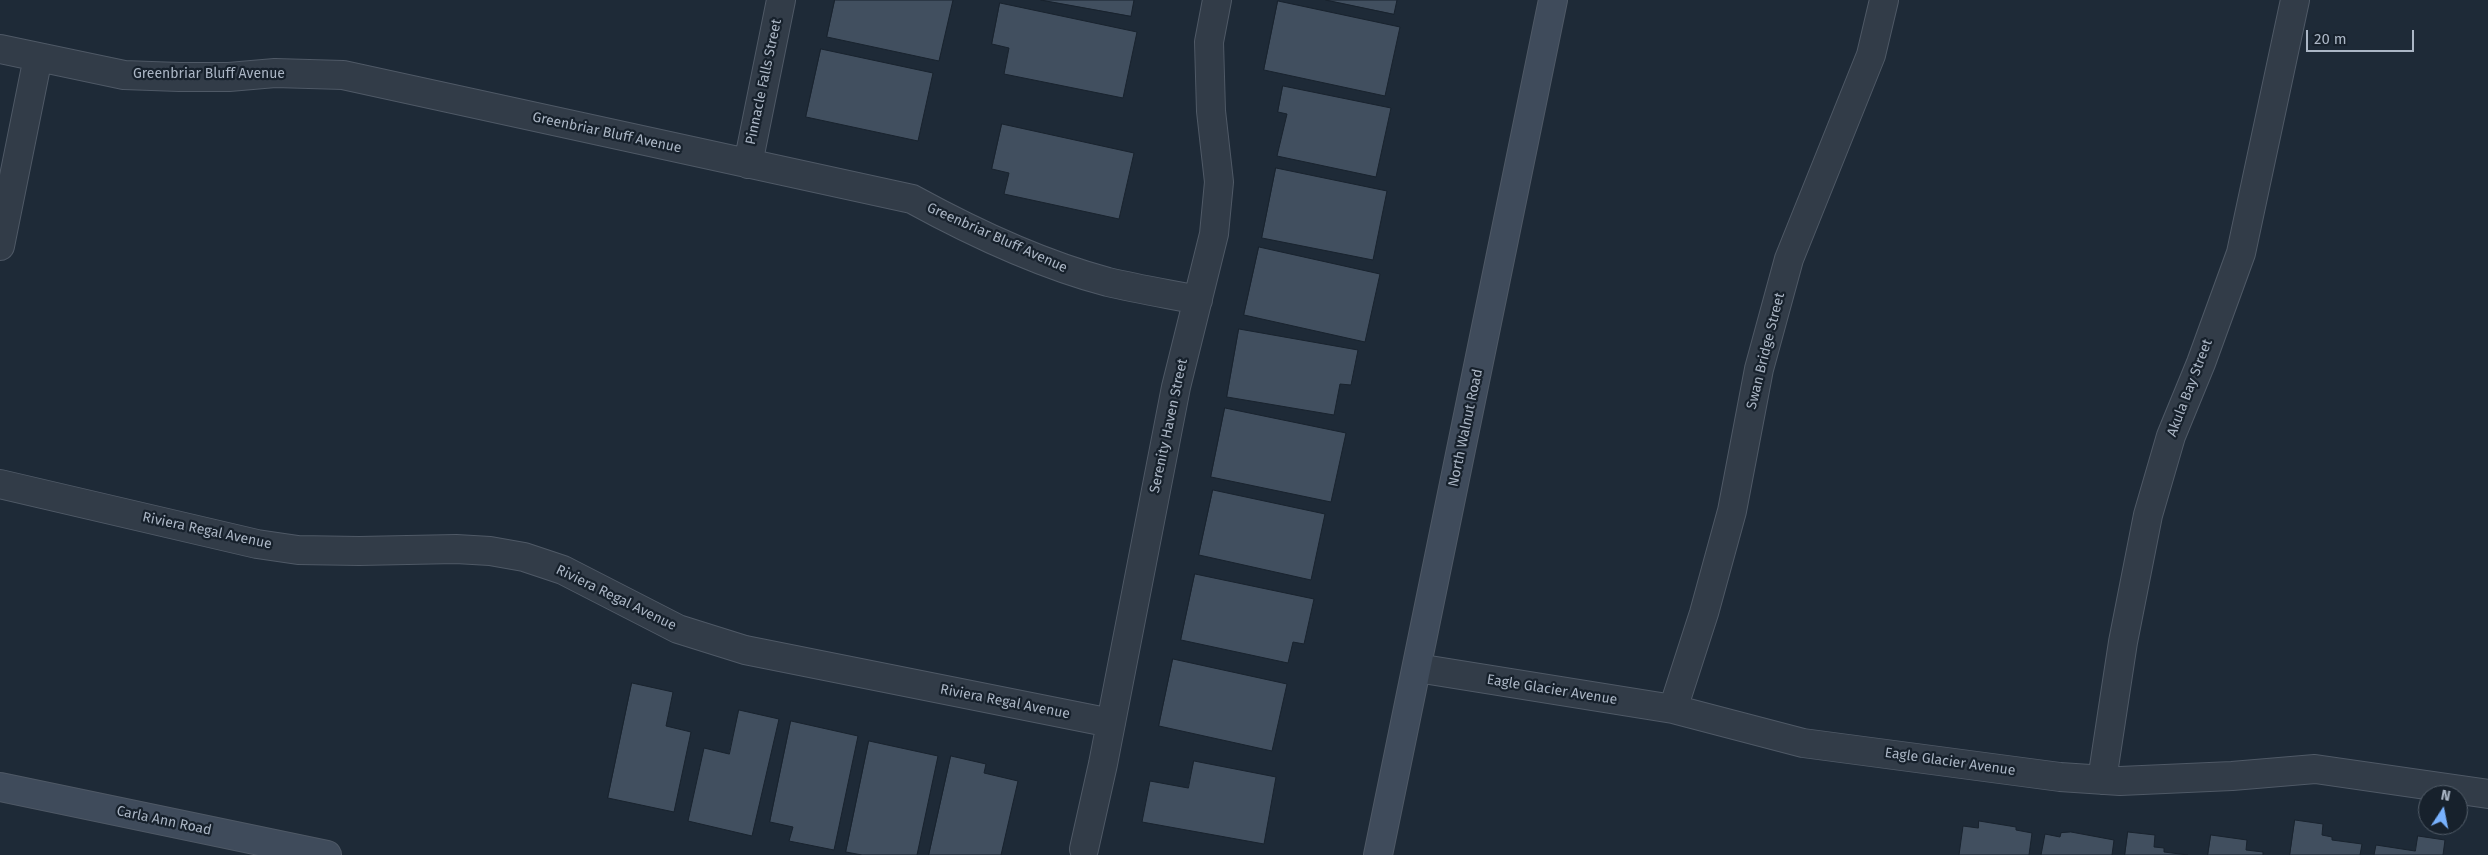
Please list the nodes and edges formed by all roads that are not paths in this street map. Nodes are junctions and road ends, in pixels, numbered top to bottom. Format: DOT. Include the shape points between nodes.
graph roads {
  1 [pos="781,0"];
  2 [pos="1217,0"];
  3 [pos="1554,0"];
  4 [pos="1884,0"];
  5 [pos="2295,0"];
  6 [pos="0,49"];
  7 [pos="38,57"];
  8 [pos="748,164"];
  9 [pos="0,246"];
  10 [pos="1198,300"];
  11 [pos="0,484"];
  12 [pos="1417,668"];
  13 [pos="1673,710"];
  14 [pos="1110,724"];
  15 [pos="2102,780"];
  16 [pos="0,787"];
  17 [pos="2487,788"];
  18 [pos="271,849"];
  19 [pos="1084,849"];
  20 [pos="328,855"];
  21 [pos="1378,855"];
  1 -- 8 [label="street, Pinnacle Falls Street"];
  2 -- 10 [label="street, Serenity Haven Street" via="1209,42 1219,182 1214,234"];
  3 -- 12 [label="street, North Walnut Road"];
  4 -- 13 [label="street, Swan Bridge Street" via="1871,55 1789,259 1760,369 1732,511"];
  5 -- 15 [label="street, Akula Bay Street" via="2241,252 2171,436 2148,515 2123,642"];
  6 -- 7 [label="street, Greenbriar Bluff Avenue"];
  7 -- 8 [label="street, Greenbriar Bluff Avenue" via="124,75 179,78 275,73 343,75"];
  7 -- 9 [label="street"];
  8 -- 10 [label="street, Greenbriar Bluff Avenue" via="912,199 950,220 1062,268 1109,282"];
  10 -- 14 [label="street, Serenity Haven Street" via="1176,387"];
  11 -- 14 [label="street, Riviera Regal Avenue" via="257,544 298,550 465,549 524,557 563,570 678,629 745,650"];
  12 -- 13 [label="street, Eagle Glacier Avenue"];
  12 -- 21 [label="street, North Walnut Road"];
  13 -- 15 [label="street, Eagle Glacier Avenue" via="1803,743"];
  14 -- 19 [label="street, Serenity Haven Street"];
  15 -- 17 [label="street, Eagle Glacier Avenue" via="2232,776 2315,769"];
  16 -- 18 [label="street, Carla Ann Road"];
  18 -- 20 [label="street, Carla Ann Road"];
}
